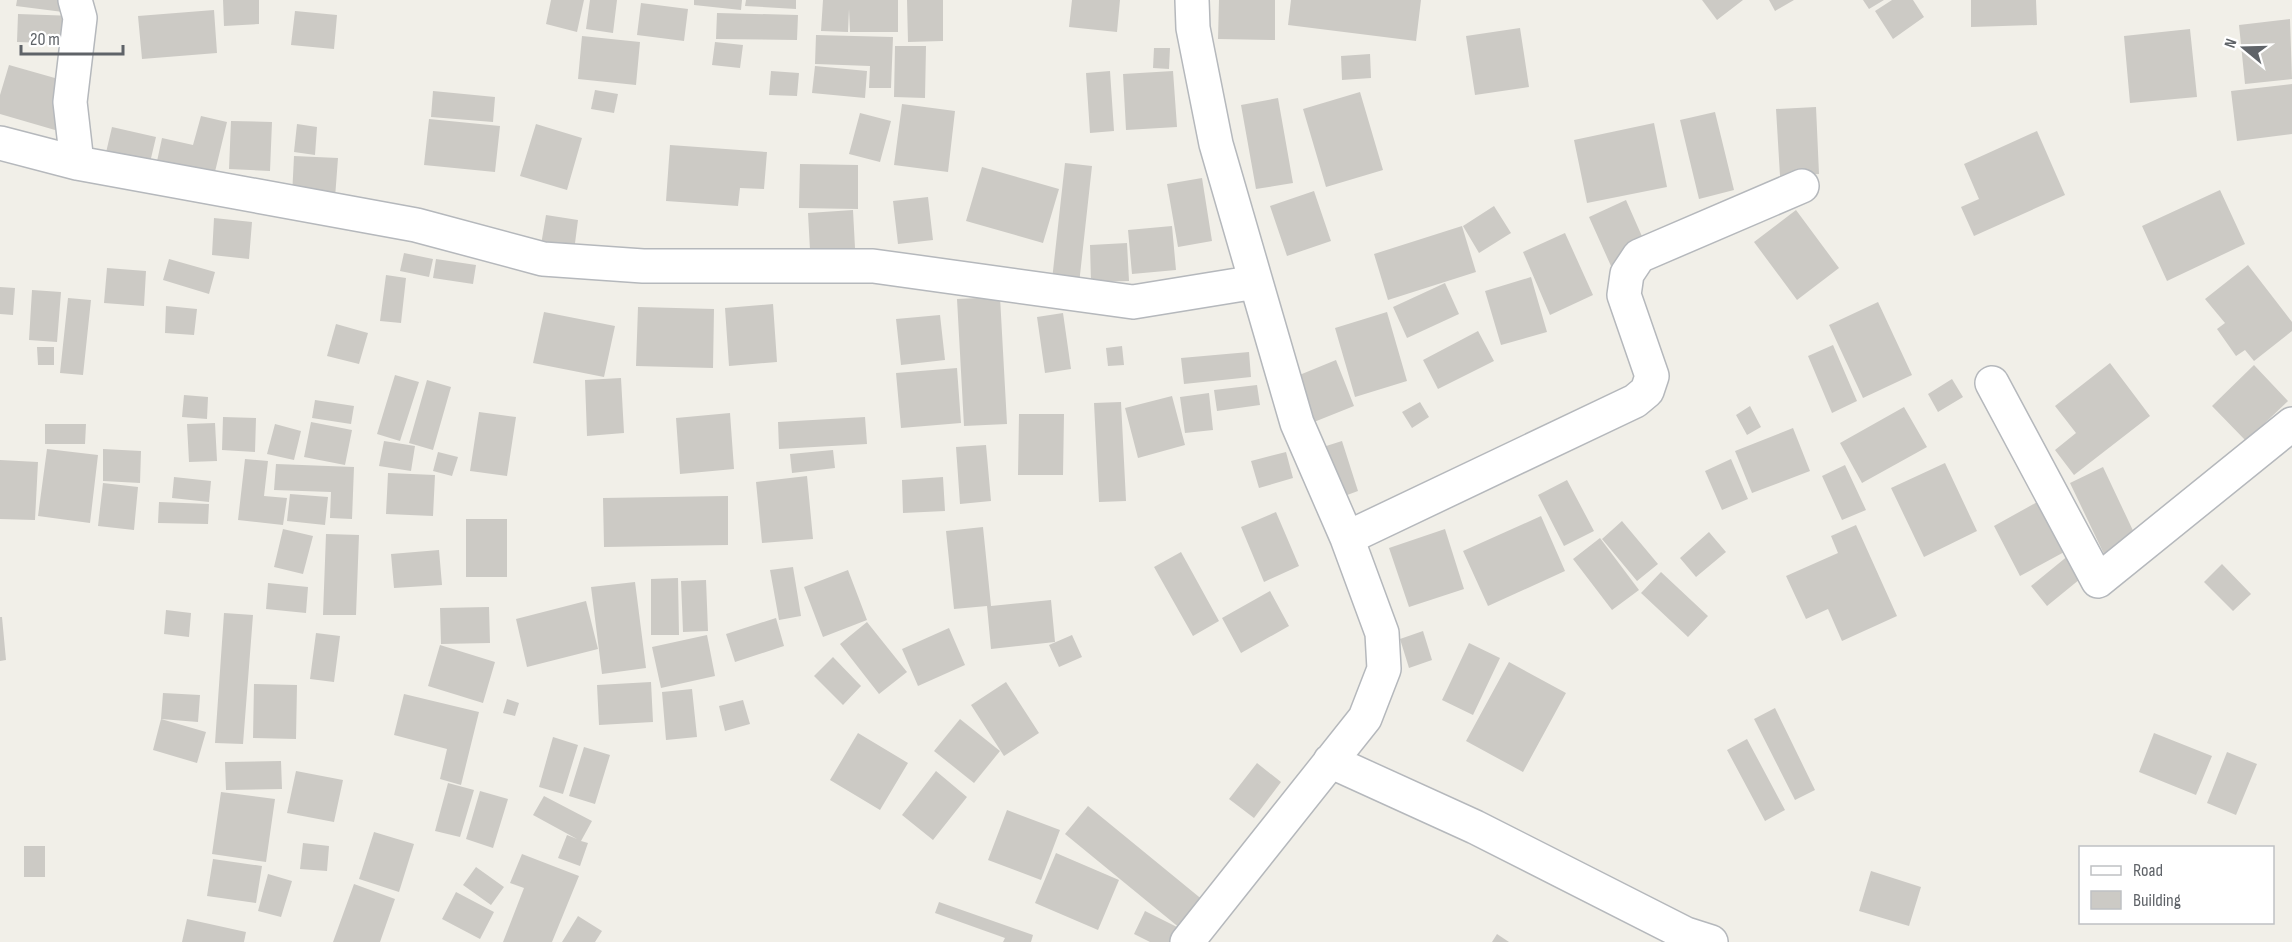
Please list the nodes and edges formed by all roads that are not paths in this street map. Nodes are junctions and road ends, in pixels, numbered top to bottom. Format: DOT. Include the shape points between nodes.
graph roads {
  1 [pos="75,0"];
  2 [pos="1192,0"];
  3 [pos="0,143"];
  4 [pos="77,163"];
  5 [pos="1802,186"];
  6 [pos="1256,282"];
  7 [pos="1992,383"];
  8 [pos="2292,424"];
  9 [pos="1347,538"];
  10 [pos="1330,761"];
  11 [pos="1187,942"];
  12 [pos="1711,942"];
  1 -- 4 [label="street" via="80,18 70,102"];
  2 -- 6 [label="street" via="1193,28 1216,144"];
  3 -- 4 [label="street"];
  4 -- 6 [label="street" via="416,225 543,259 643,266 873,266 1133,302"];
  5 -- 9 [label="street" via="1639,256 1627,274 1624,294 1652,376 1647,391 1635,401"];
  6 -- 9 [label="street" via="1297,423"];
  7 -- 8 [label="street" via="2098,581"];
  9 -- 10 [label="street" via="1382,633 1384,669 1365,718"];
  10 -- 11 [label="street"];
  10 -- 12 [label="street" via="1475,827 1686,934"];
}
